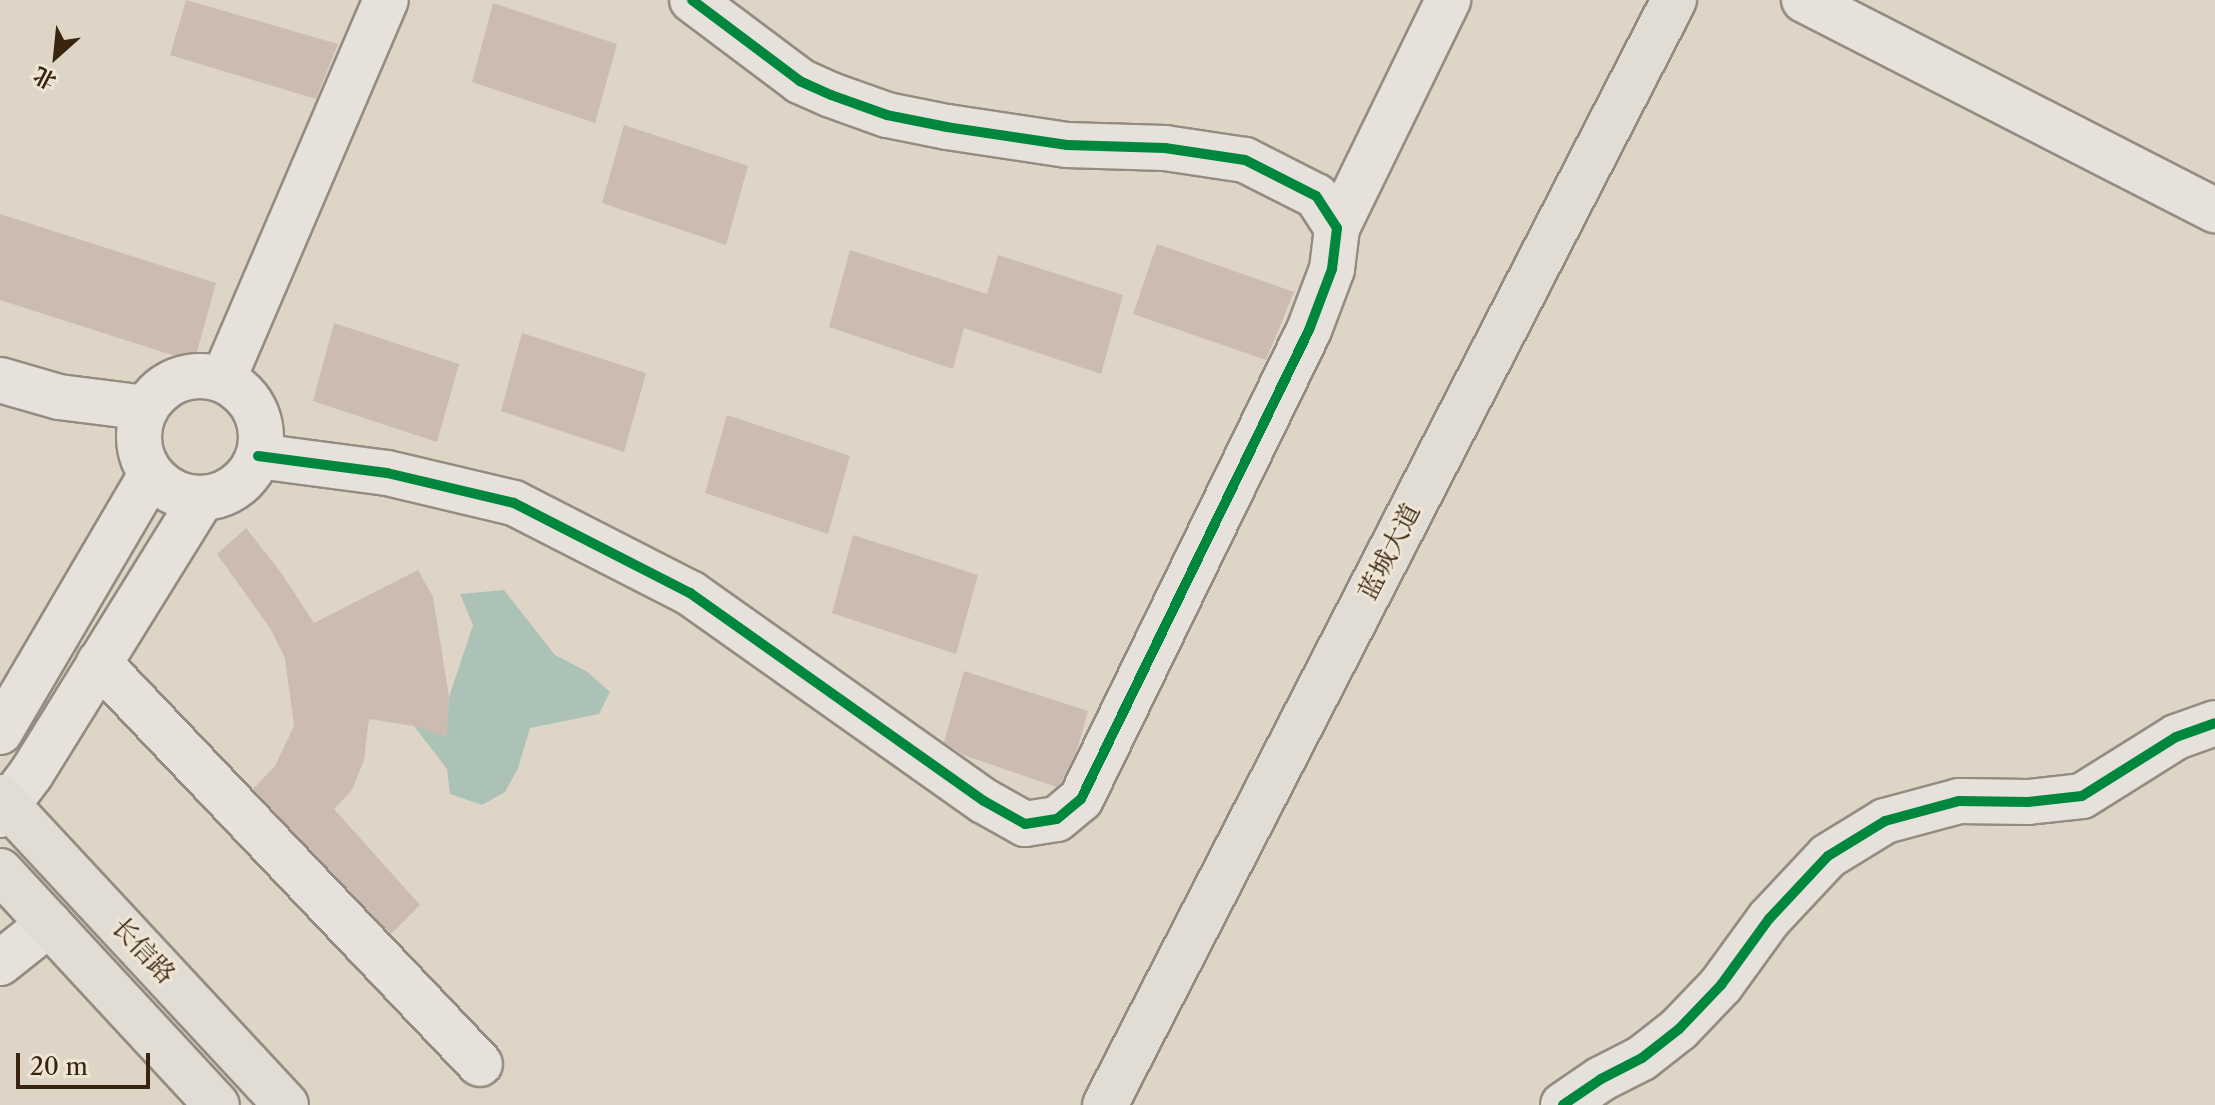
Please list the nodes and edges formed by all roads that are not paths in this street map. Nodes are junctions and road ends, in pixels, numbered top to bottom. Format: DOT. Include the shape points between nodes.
graph roads {
  1 [pos="386,0"];
  2 [pos="692,0"];
  3 [pos="1448,0"];
  4 [pos="1674,0"];
  5 [pos="1804,0"];
  6 [pos="2215,210"];
  7 [pos="1337,228"];
  8 [pos="0,380"];
  9 [pos="223,380"];
  10 [pos="146,408"];
  11 [pos="258,456"];
  12 [pos="151,475"];
  13 [pos="202,498"];
  14 [pos="99,663"];
  15 [pos="2215,723"];
  16 [pos="0,732"];
  17 [pos="3,806"];
  18 [pos="0,871"];
  19 [pos="49,924"];
  20 [pos="0,963"];
  21 [pos="480,1064"];
  22 [pos="217,1105"];
  23 [pos="286,1105"];
  24 [pos="1105,1105"];
  25 [pos="1563,1105"];
  1 -- 9 [label="street"];
  2 -- 7 [label="street" via="800,81 887,115 1067,145 1165,148 1245,160 1316,196"];
  3 -- 7 [label="street"];
  4 -- 24 [label="main road, 蓝城大道"];
  5 -- 6 [label="street"];
  7 -- 11 [label="street" via="1332,269 1309,330 1081,799 1057,819 1025,824 984,801 690,593 514,503 387,473"];
  8 -- 10 [label="street" via="59,397"];
  9 -- 10 [label="street" via="187,376 156,393"];
  9 -- 11 [label="street" via="239,390 255,412 261,439"];
  10 -- 12 [label="street" via="138,442"];
  11 -- 13 [label="street" via="237,486"];
  12 -- 13 [label="street" via="183,495"];
  12 -- 16 [label="street"];
  13 -- 14 [label="street"];
  14 -- 17 [label="street"];
  14 -- 21 [label="street"];
  15 -- 25 [label="street" via="2176,737 2082,796 1959,801 1885,821 1828,856 1679,1029"];
  17 -- 23 [label="main road, 长信路"];
  18 -- 19 [label="main road, 长信路"];
  19 -- 20 [label="street"];
  19 -- 22 [label="main road, 长信路"];
}
